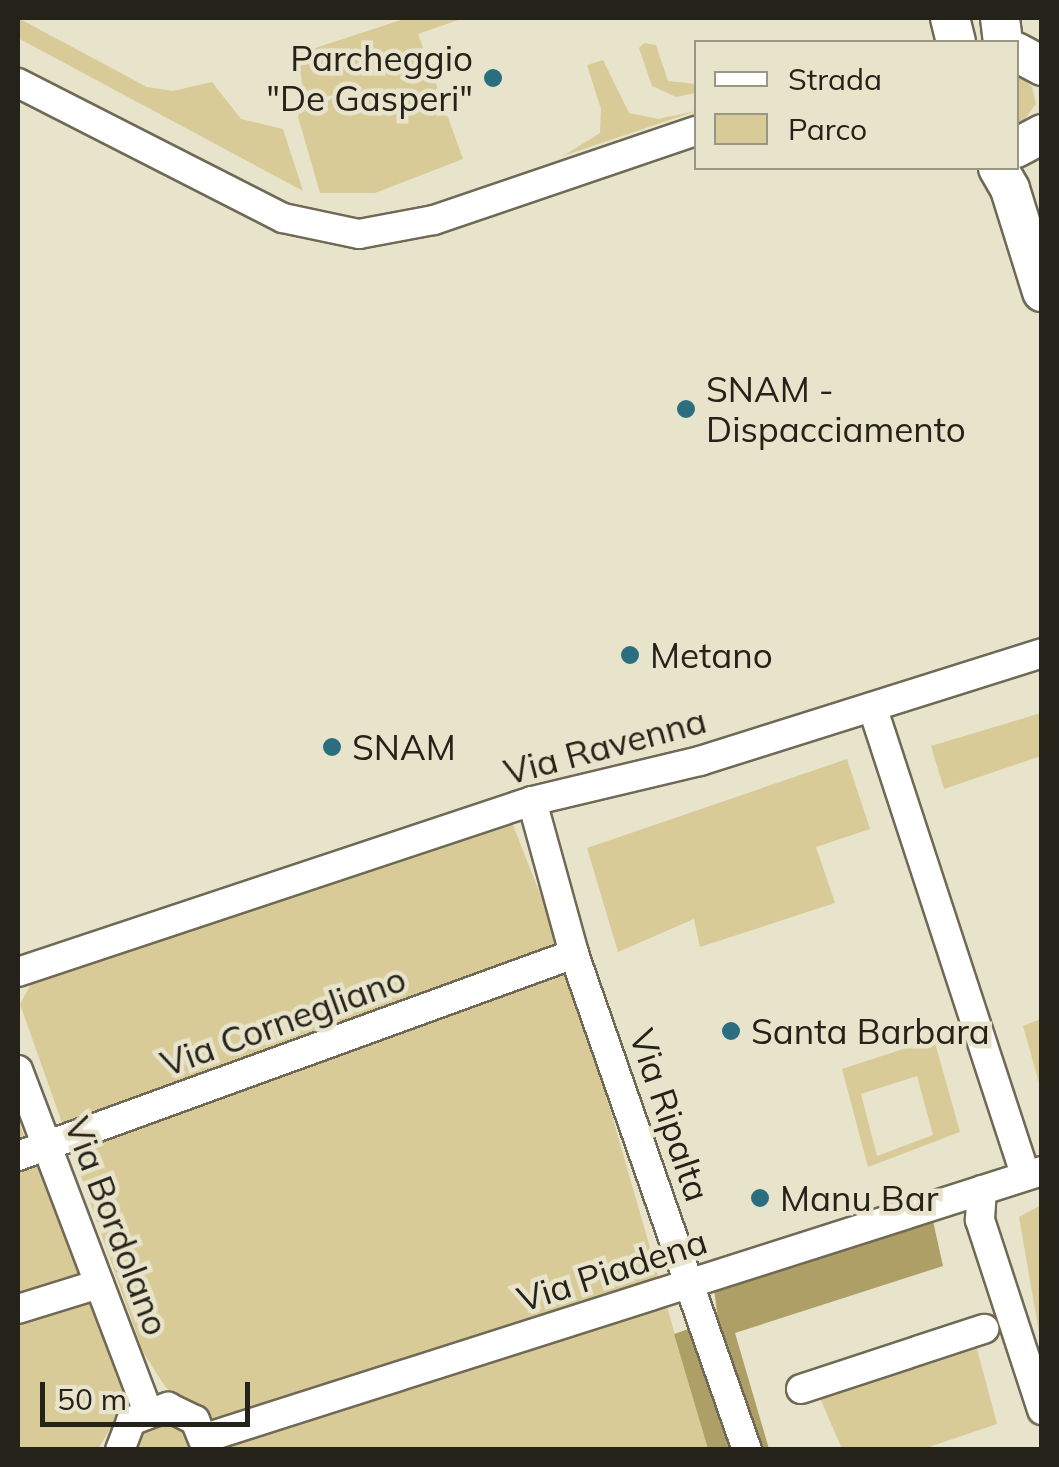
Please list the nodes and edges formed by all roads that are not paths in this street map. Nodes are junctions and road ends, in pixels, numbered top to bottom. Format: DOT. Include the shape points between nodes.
graph roads {
  1 [pos="1000,18"];
  2 [pos="1015,40"];
  3 [pos="18,83"];
  4 [pos="694,132"];
  5 [pos="999,170"];
  6 [pos="1042,292"];
  7 [pos="1042,653"];
  8 [pos="873,709"];
  9 [pos="532,802"];
  10 [pos="574,954"];
  11 [pos="18,972"];
  12 [pos="18,1070"];
  13 [pos="46,1146"];
  14 [pos="18,1156"];
  15 [pos="1034,1174"];
  16 [pos="982,1190"];
  17 [pos="99,1284"];
  18 [pos="689,1284"];
  19 [pos="18,1310"];
  20 [pos="984,1328"];
  21 [pos="801,1389"];
  22 [pos="148,1410"];
  23 [pos="1042,1410"];
  24 [pos="206,1444"];
  25 [pos="120,1450"];
  26 [pos="747,1450"];
  1 -- 2 [label="street"];
  3 -- 4 [label="street" via="283,218 359,234 434,220"];
  5 -- 6 [label="street"];
  7 -- 8 [label="street, Via Ravenna"];
  8 -- 9 [label="street, Via Ravenna"];
  8 -- 15 [label="street"];
  9 -- 10 [label="street, Via Ripalta"];
  9 -- 11 [label="street, Via Ravenna"];
  10 -- 13 [label="street, Via Cornegliano"];
  10 -- 18 [label="street, Via Ripalta"];
  12 -- 13 [label="street, Via Bordolano"];
  13 -- 14 [label="street, Via Cornegliano"];
  13 -- 17 [label="street, Via Bordolano"];
  15 -- 16 [label="street, Via Piadena"];
  16 -- 18 [label="street, Via Piadena"];
  16 -- 23 [label="street" via="980,1220"];
  17 -- 19 [label="street"];
  17 -- 22 [label="street, Via Bordolano"];
  18 -- 24 [label="street, Via Piadena"];
  18 -- 26 [label="street, Via Ripalta"];
  20 -- 21 [label="street"];
  22 -- 24 [label="street" via="183,1411"];
  22 -- 25 [label="street" via="131,1421"];
}
